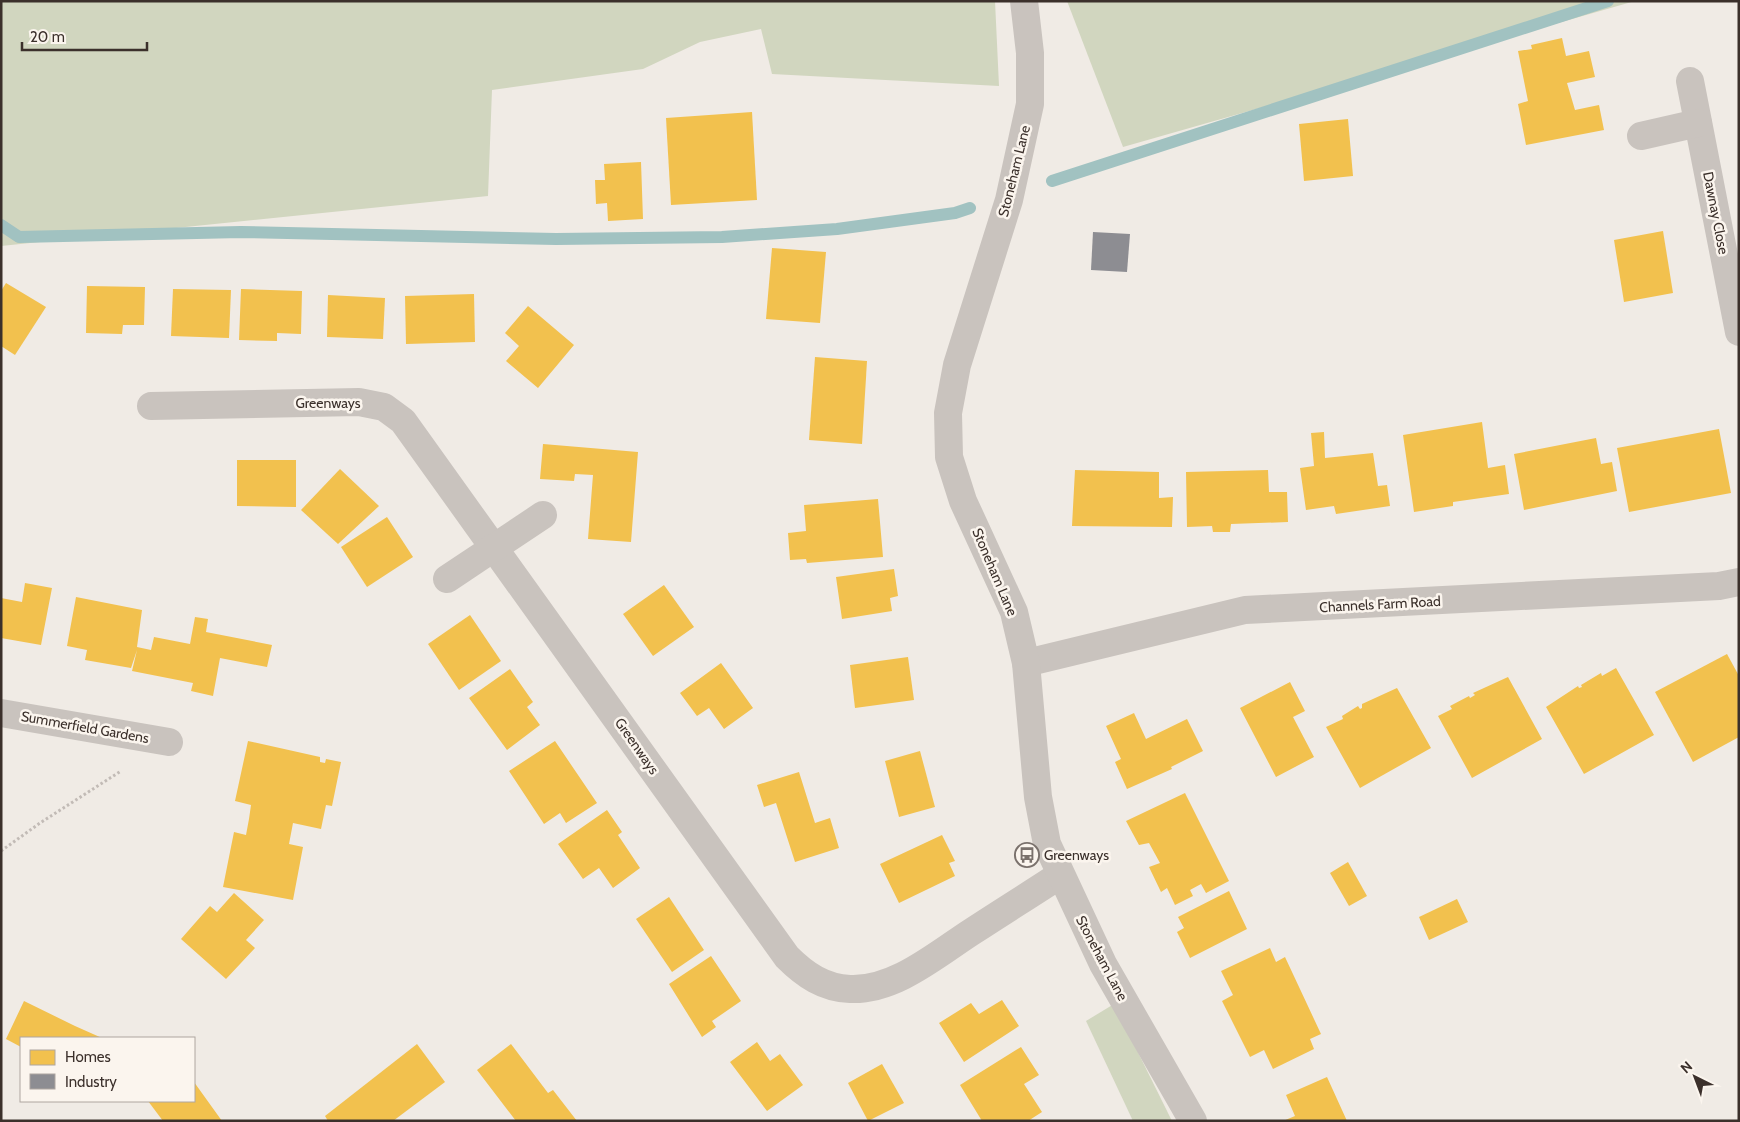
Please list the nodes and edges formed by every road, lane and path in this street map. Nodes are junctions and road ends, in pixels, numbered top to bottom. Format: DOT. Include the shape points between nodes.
graph roads {
  1 [pos="1024,1"];
  2 [pos="1690,81"];
  3 [pos="1698,124"];
  4 [pos="1641,136"];
  5 [pos="1739,332"];
  6 [pos="151,406"];
  7 [pos="543,515"];
  8 [pos="496,547"];
  9 [pos="447,579"];
  10 [pos="1739,582"];
  11 [pos="1026,663"];
  12 [pos="1,713"];
  13 [pos="169,742"];
  14 [pos="1,851"];
  15 [pos="1060,875"];
  16 [pos="1193,1121"];
  1 -- 11 [label="street, Stoneham Lane" via="1030,53 1030,104 1022,151 957,365 948,414 949,456 963,501 1014,612"];
  2 -- 3 [label="street, Dawnay Close"];
  3 -- 4 [label="street"];
  3 -- 5 [label="street, Dawnay Close"];
  6 -- 8 [label="street, Greenways" via="359,402 384,407 403,420"];
  7 -- 8 [label="street"];
  8 -- 9 [label="street"];
  8 -- 15 [label="street, Greenways" via="787,957 803,972 827,986 851,989 876,986 906,974"];
  10 -- 11 [label="street, Channels Farm Road" via="1719,586 1245,610"];
  11 -- 15 [label="street, Stoneham Lane" via="1038,797 1048,844"];
  12 -- 13 [label="street, Summerfield Gardens"];
  13 -- 14 [label="path" via="72,801"];
  15 -- 16 [label="street, Stoneham Lane" via="1103,964"];
}
